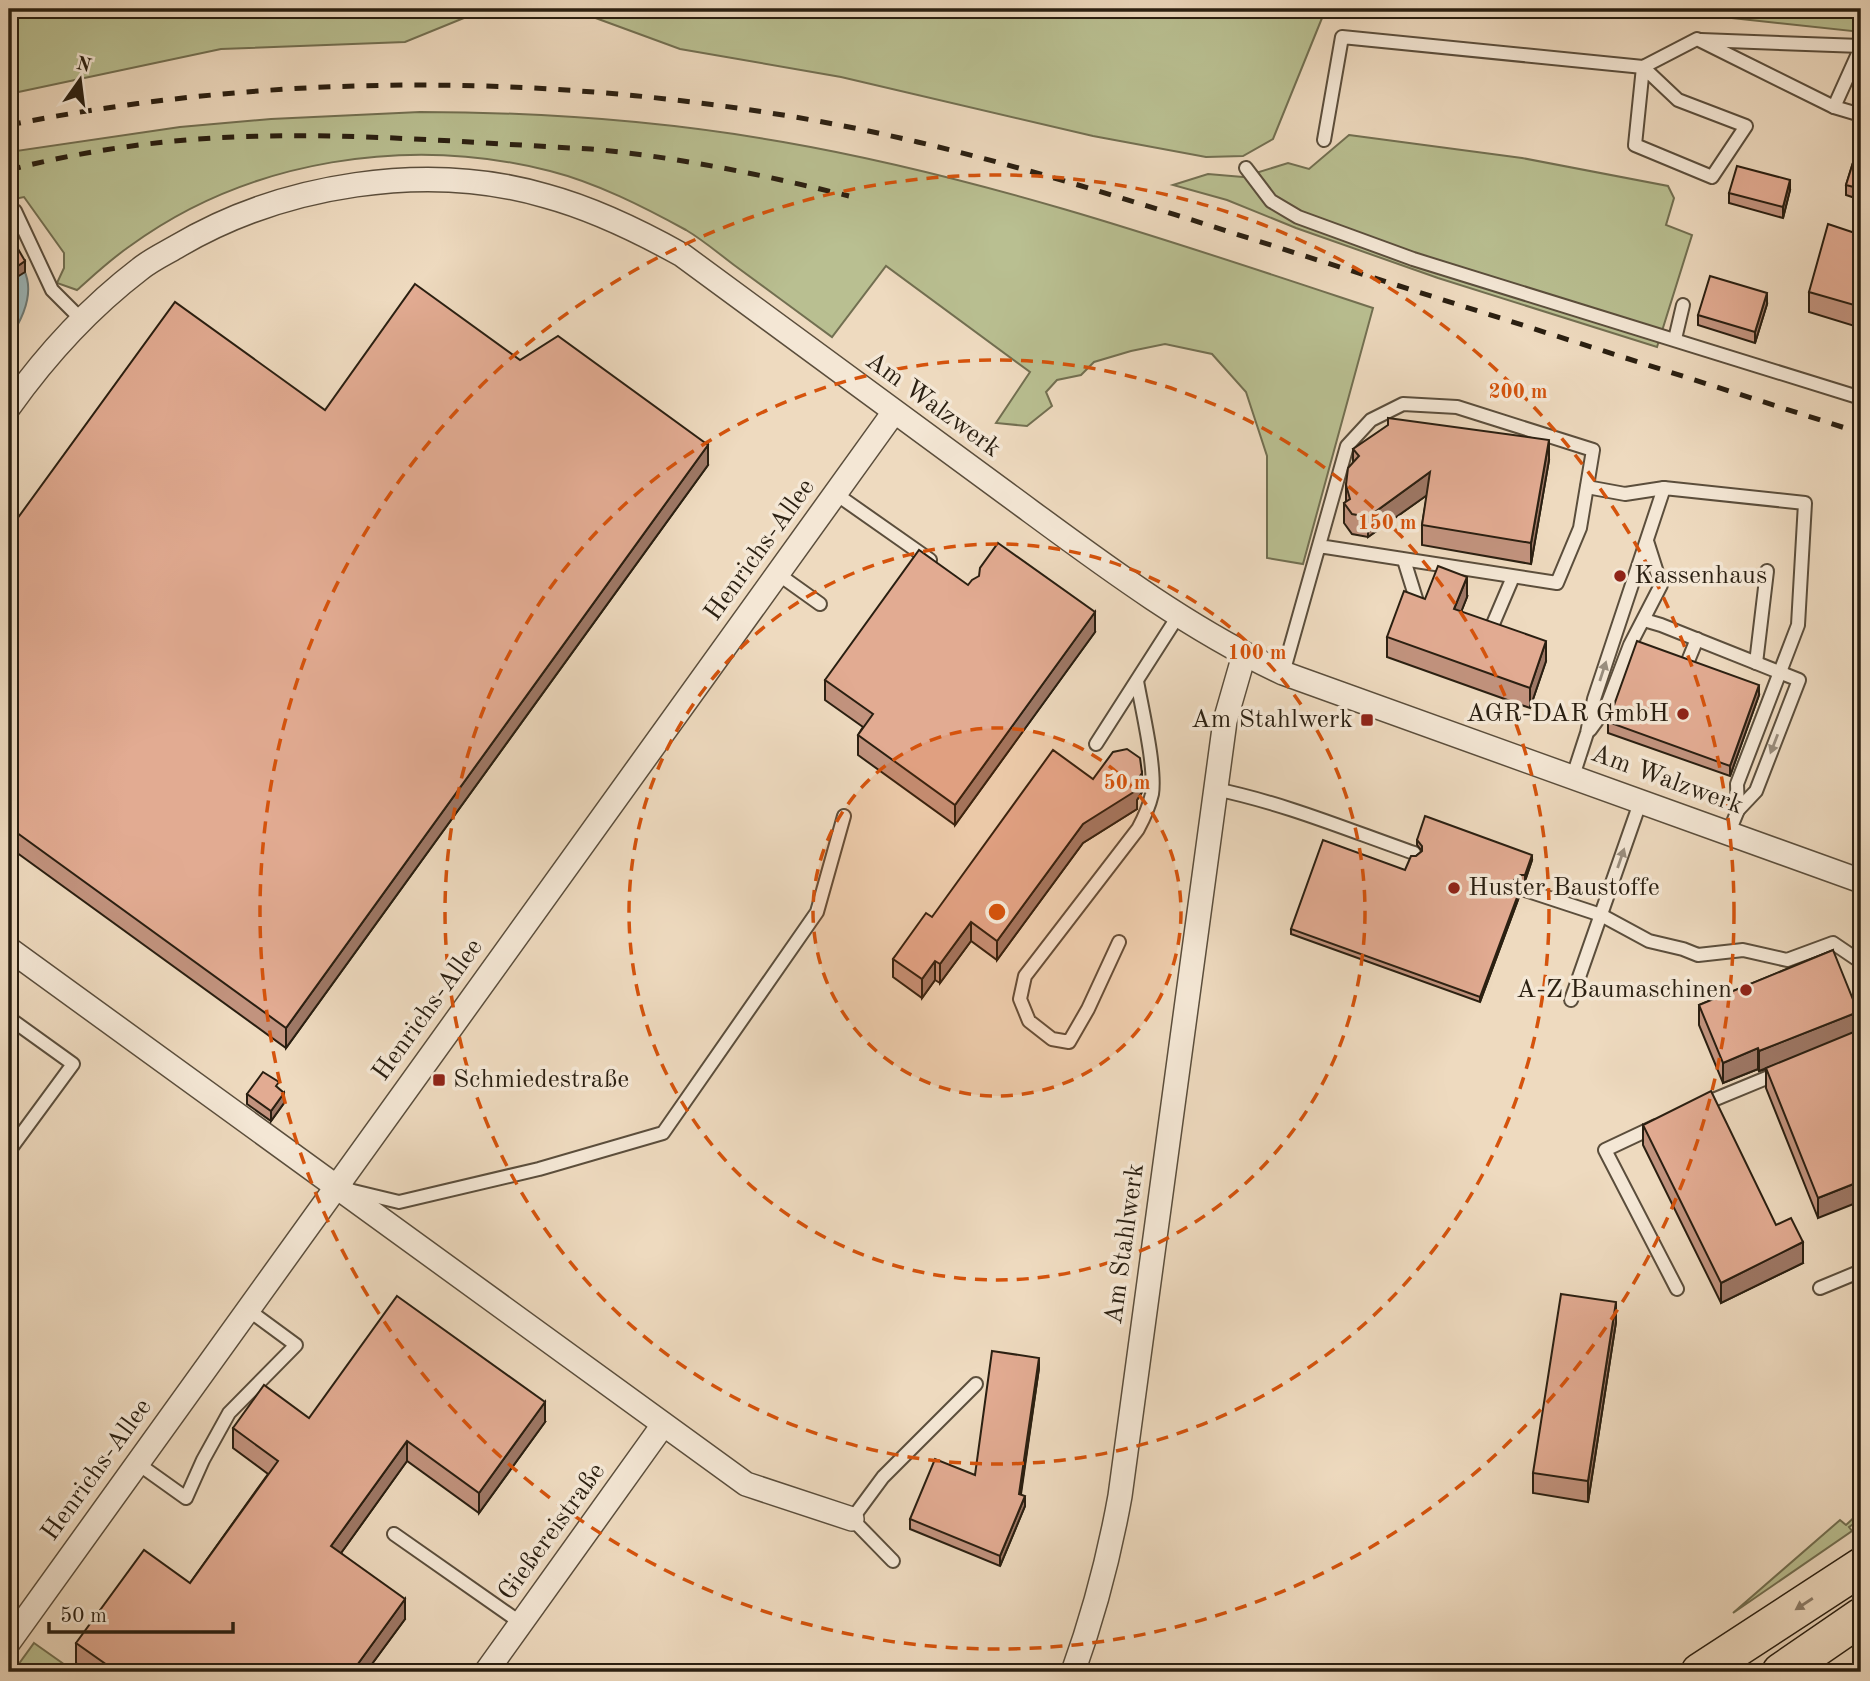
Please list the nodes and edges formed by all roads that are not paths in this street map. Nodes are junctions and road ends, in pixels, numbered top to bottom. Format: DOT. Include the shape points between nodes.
graph roads {
  1 [pos="1697,39"];
  2 [pos="1861,47"];
  3 [pos="1643,67"];
  4 [pos="1834,107"];
  5 [pos="1861,115"];
  6 [pos="1324,140"];
  7 [pos="1246,168"];
  8 [pos="15,211"];
  9 [pos="69,288"];
  10 [pos="63,300"];
  11 [pos="1683,305"];
  12 [pos="82,320"];
  13 [pos="1675,339"];
  14 [pos="1861,398"];
  15 [pos="9,407"];
  16 [pos="894,412"];
  17 [pos="1587,487"];
  18 [pos="1664,488"];
  19 [pos="836,494"];
  20 [pos="1647,541"];
  21 [pos="1319,546"];
  22 [pos="1404,560"];
  23 [pos="941,568"];
  24 [pos="1767,571"];
  25 [pos="778,574"];
  26 [pos="1513,577"];
  27 [pos="820,604"];
  28 [pos="1418,606"];
  29 [pos="1178,616"];
  30 [pos="1644,620"];
  31 [pos="1490,631"];
  32 [pos="1697,639"];
  33 [pos="1244,654"];
  34 [pos="1688,661"];
  35 [pos="1756,663"];
  36 [pos="1283,673"];
  37 [pos="1780,673"];
  38 [pos="1137,681"];
  39 [pos="1587,733"];
  40 [pos="1097,744"];
  41 [pos="1573,776"];
  42 [pos="1215,789"];
  43 [pos="1641,800"];
  44 [pos="1738,810"];
  45 [pos="844,816"];
  46 [pos="1729,832"];
  47 [pos="1414,853"];
  48 [pos="1861,881"];
  49 [pos="1521,889"];
  50 [pos="1601,915"];
  51 [pos="1119,942"];
  52 [pos="9,949"];
  53 [pos="1861,962"];
  54 [pos="1572,1000"];
  55 [pos="9,1018"];
  56 [pos="1796,1066"];
  57 [pos="1693,1109"];
  58 [pos="1668,1121"];
  59 [pos="9,1151"];
  60 [pos="335,1187"];
  61 [pos="1861,1271"];
  62 [pos="1820,1288"];
  63 [pos="1677,1289"];
  64 [pos="247,1309"];
  65 [pos="976,1384"];
  66 [pos="663,1425"];
  67 [pos="137,1463"];
  68 [pos="852,1519"];
  69 [pos="394,1534"];
  70 [pos="893,1561"];
  71 [pos="1861,1567"];
  72 [pos="1861,1618"];
  73 [pos="521,1623"];
  74 [pos="9,1642"];
  75 [pos="486,1672"];
  76 [pos="1073,1672"];
  77 [pos="1700,1672"];
  78 [pos="1781,1672"];
  1 -- 2 [label="lane"];
  1 -- 3 [label="lane"];
  1 -- 4 [label="lane"];
  2 -- 4 [label="lane"];
  3 -- 3 [label="lane" via="1635,145 1712,177 1746,126 1678,100"];
  3 -- 6 [label="lane" via="1342,37"];
  4 -- 5 [label="lane"];
  7 -- 13 [label="lane" via="1271,201 1298,217 1413,259"];
  8 -- 10 [label="lane" via="52,290"];
  9 -- 10 [label="lane"];
  10 -- 12 [label="lane"];
  11 -- 13 [label="lane"];
  12 -- 15 [label="street, Am Walzwerk"];
  12 -- 16 [label="street, Am Walzwerk" via="141,268 206,229 275,202 353,185 426,179 477,183 544,195 643,233 682,255"];
  13 -- 14 [label="lane"];
  16 -- 19 [label="street, Henrichs-Allee"];
  16 -- 29 [label="street, Am Walzwerk"];
  17 -- 18 [label="lane" via="1625,494"];
  17 -- 21 [label="lane" via="1593,450 1457,407 1403,404 1371,420 1347,446"];
  17 -- 26 [label="lane" via="1580,528 1557,583"];
  18 -- 20 [label="lane"];
  18 -- 37 [label="lane" via="1805,503 1798,625"];
  19 -- 23 [label="lane"];
  19 -- 25 [label="street, Henrichs-Allee"];
  20 -- 30 [label="lane" via="1661,585"];
  39 -- 20 [label="lane, one-way"];
  21 -- 22 [label="lane"];
  21 -- 36 [label="lane"];
  22 -- 26 [label="lane"];
  22 -- 28 [label="lane"];
  24 -- 35 [label="lane"];
  25 -- 27 [label="lane"];
  25 -- 60 [label="street, Henrichs-Allee"];
  26 -- 31 [label="lane"];
  29 -- 33 [label="street, Am Walzwerk"];
  29 -- 38 [label="lane"];
  30 -- 32 [label="lane"];
  30 -- 39 [label="lane" via="1606,708"];
  32 -- 34 [label="lane"];
  32 -- 35 [label="lane"];
  33 -- 36 [label="street, Am Walzwerk"];
  33 -- 42 [label="street, Am Stahlwerk" via="1225,721"];
  35 -- 37 [label="lane"];
  36 -- 41 [label="street, Am Walzwerk"];
  37 -- 44 [label="lane" via="1737,784"];
  37 -- 44 [label="lane, one-way" via="1799,680 1756,791"];
  38 -- 40 [label="lane"];
  38 -- 51 [label="lane" via="1152,775 1147,811 1138,830 1025,976 1020,999 1029,1021 1052,1039 1069,1042"];
  39 -- 41 [label="lane"];
  41 -- 43 [label="street, Am Walzwerk"];
  42 -- 47 [label="lane" via="1332,822"];
  42 -- 76 [label="street, Am Stahlwerk" via="1120,1496 1111,1549"];
  43 -- 46 [label="street, Am Walzwerk"];
  50 -- 43 [label="lane, one-way"];
  44 -- 46 [label="lane"];
  45 -- 60 [label="lane" via="817,912 663,1133 539,1170 399,1202"];
  46 -- 48 [label="street, Am Walzwerk"];
  49 -- 50 [label="lane"];
  50 -- 53 [label="lane" via="1649,941 1698,955 1743,950 1787,960 1833,943"];
  50 -- 54 [label="lane"];
  52 -- 60 [label="street"];
  55 -- 59 [label="lane" via="72,1064"];
  56 -- 57 [label="lane"];
  58 -- 63 [label="lane" via="1605,1150"];
  60 -- 64 [label="street, Henrichs-Allee"];
  60 -- 66 [label="street"];
  61 -- 62 [label="lane"];
  64 -- 67 [label="street, Henrichs-Allee"];
  64 -- 67 [label="lane" via="296,1346 229,1413 186,1498"];
  65 -- 68 [label="lane" via="883,1477"];
  66 -- 68 [label="street" via="746,1484"];
  66 -- 73 [label="street, Gießereistraße"];
  67 -- 74 [label="street, Henrichs-Allee"];
  68 -- 70 [label="lane"];
  69 -- 73 [label="lane"];
  71 -- 77 [label="main road, one-way"];
  72 -- 78 [label="main road"];
  73 -- 75 [label="street, Gießereistraße"];
}
